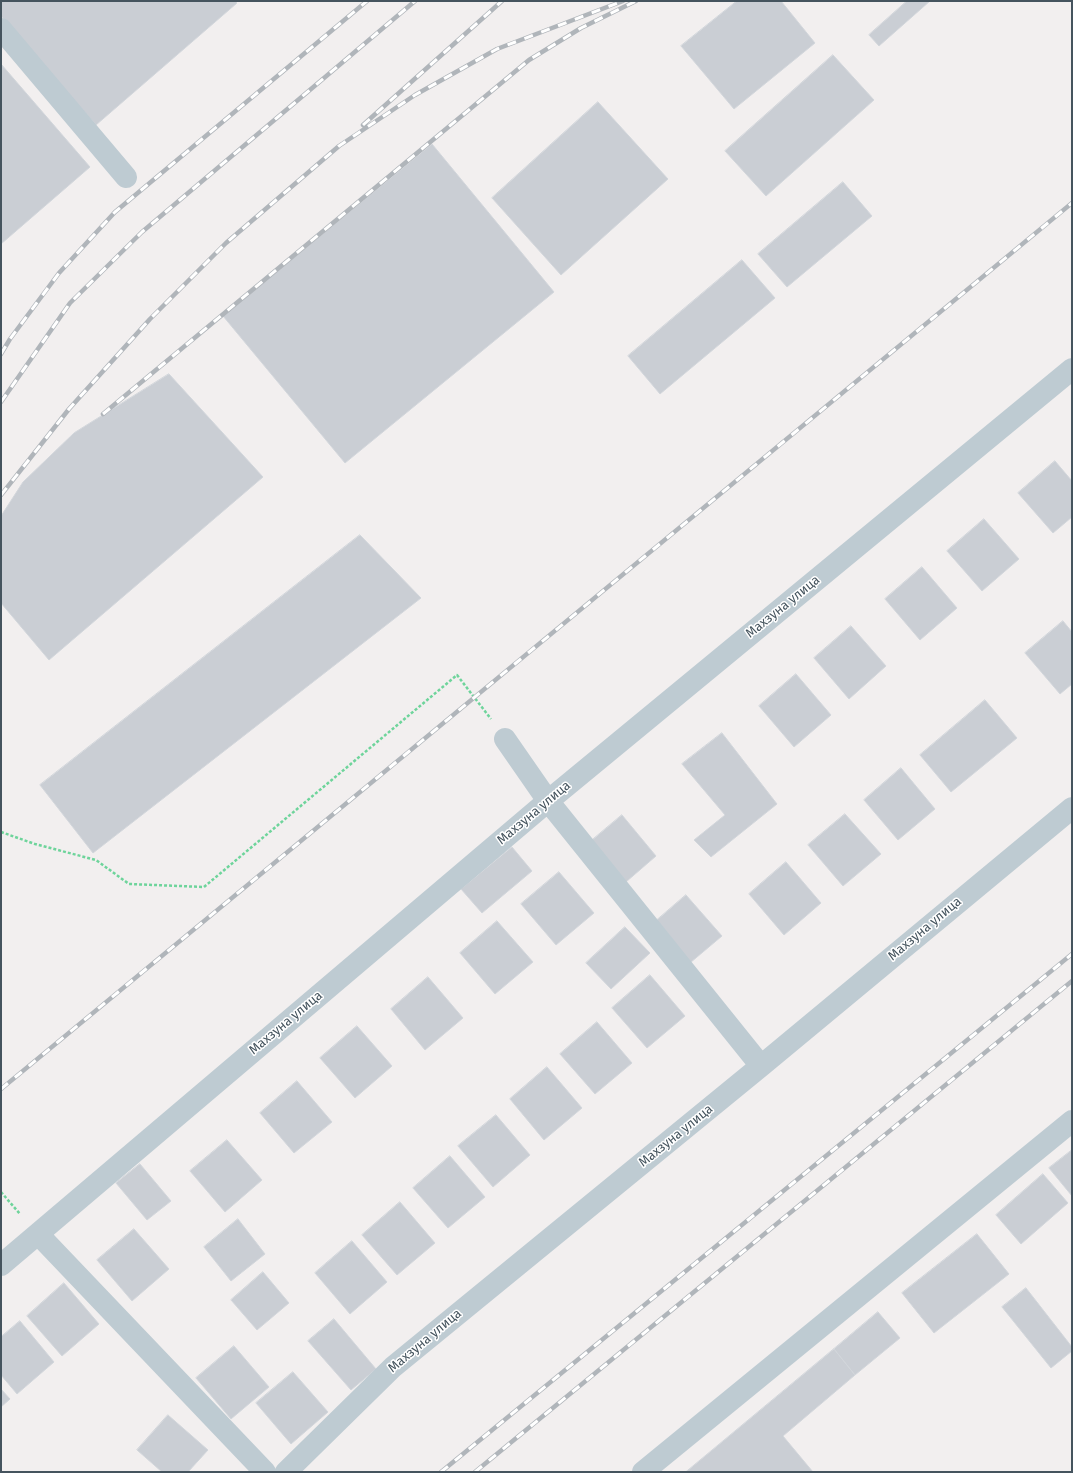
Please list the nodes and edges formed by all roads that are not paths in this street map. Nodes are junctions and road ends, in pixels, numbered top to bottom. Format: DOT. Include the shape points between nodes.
graph roads {
  1 [pos="1,29"];
  2 [pos="126,177"];
  3 [pos="1072,369"];
  4 [pos="505,739"];
  5 [pos="548,801"];
  6 [pos="1072,808"];
  7 [pos="761,1066"];
  8 [pos="1072,1121"];
  9 [pos="38,1234"];
  10 [pos="1,1264"];
  11 [pos="265,1472"];
  12 [pos="286,1472"];
  13 [pos="643,1472"];
  1 -- 2 [label="street"];
  3 -- 5 [label="street, Махзуна улица"];
  4 -- 5 [label="street"];
  5 -- 7 [label="street"];
  5 -- 9 [label="street, Махзуна улица"];
  6 -- 7 [label="street, Махзуна улица"];
  7 -- 12 [label="street, Махзуна улица" via="393,1367"];
  8 -- 13 [label="street"];
  9 -- 10 [label="street, Махзуна улица"];
  9 -- 11 [label="street"];
}
